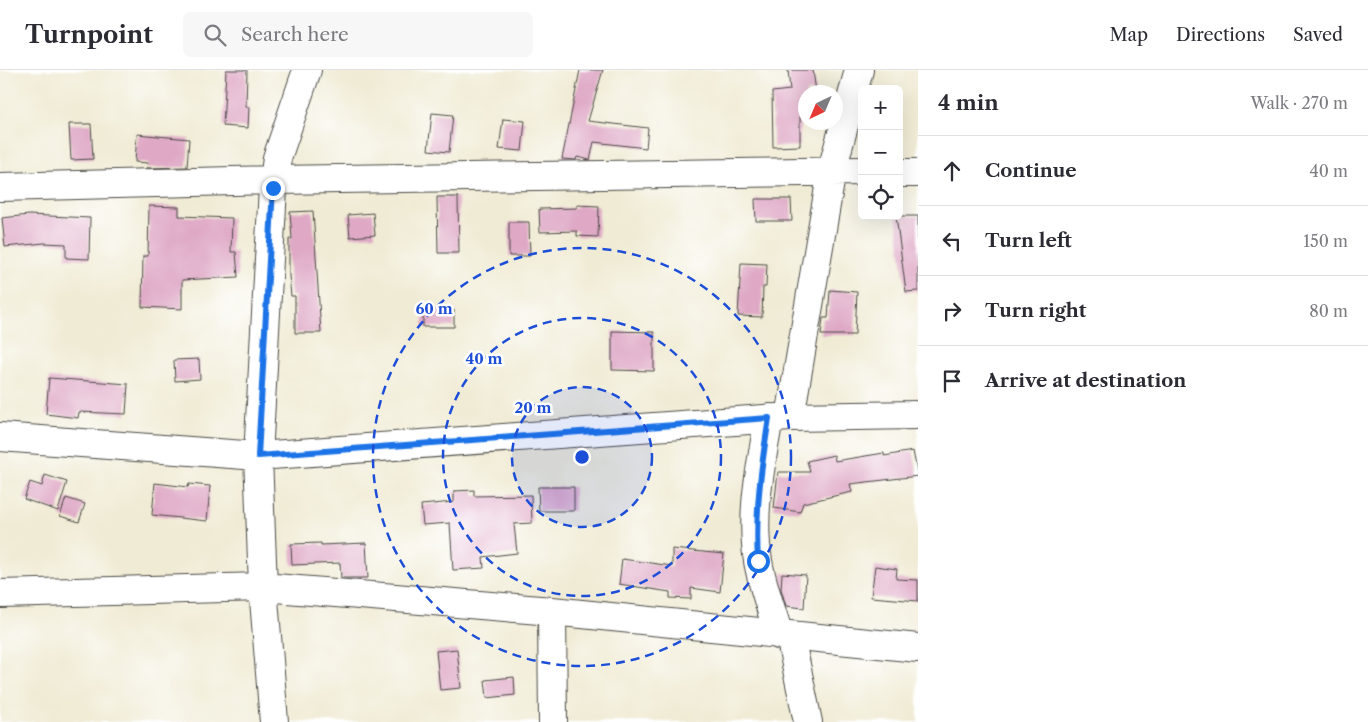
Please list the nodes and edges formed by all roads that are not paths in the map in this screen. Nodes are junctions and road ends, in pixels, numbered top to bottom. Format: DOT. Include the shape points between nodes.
graph roads {
  1 [pos="307,70"];
  2 [pos="859,70"];
  3 [pos="832,170"];
  4 [pos="858,171"];
  5 [pos="903,173"];
  6 [pos="918,173"];
  7 [pos="276,180"];
  8 [pos="0,187"];
  9 [pos="918,415"];
  10 [pos="779,417"];
  11 [pos="0,437"];
  12 [pos="258,456"];
  13 [pos="264,588"];
  14 [pos="0,594"];
  15 [pos="552,611"];
  16 [pos="784,636"];
  17 [pos="918,648"];
  18 [pos="274,722"];
  19 [pos="553,722"];
  20 [pos="808,722"];
  1 -- 7 [label="street" via="278,158"];
  2 -- 3 [label="street"];
  3 -- 4 [label="street"];
  3 -- 7 [label="street"];
  3 -- 10 [label="street"];
  5 -- 6 [label="street"];
  7 -- 8 [label="street"];
  7 -- 12 [label="street"];
  9 -- 10 [label="street"];
  10 -- 12 [label="street"];
  10 -- 16 [label="street" via="757,490 756,527 758,561"];
  11 -- 12 [label="street"];
  12 -- 13 [label="street"];
  13 -- 14 [label="street"];
  13 -- 15 [label="street"];
  13 -- 18 [label="street"];
  15 -- 16 [label="street"];
  15 -- 19 [label="street"];
  16 -- 17 [label="street"];
  16 -- 20 [label="street"];
}
